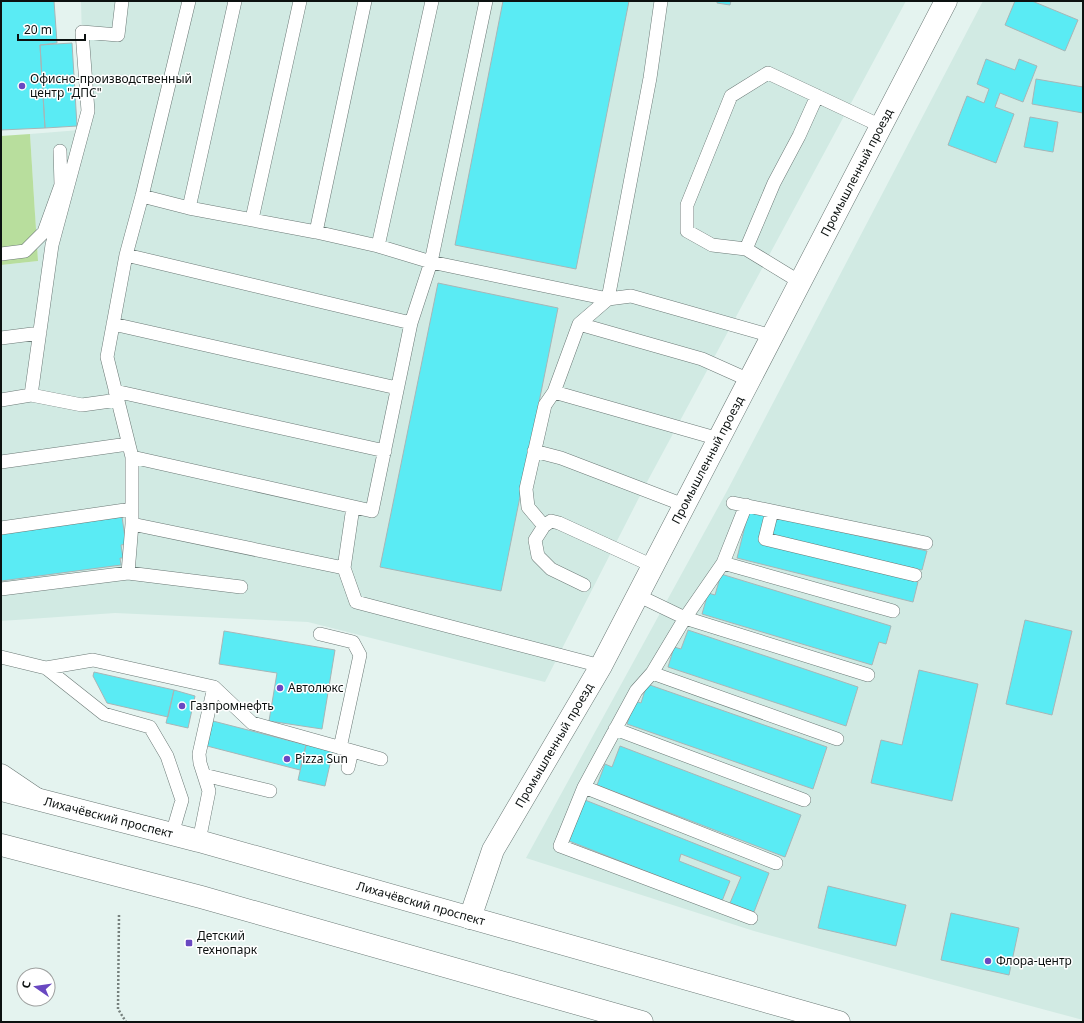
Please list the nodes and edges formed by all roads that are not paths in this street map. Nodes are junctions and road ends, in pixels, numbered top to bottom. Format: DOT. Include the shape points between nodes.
graph roads {
  1 [pos="122,1"];
  2 [pos="188,1"];
  3 [pos="235,1"];
  4 [pos="300,1"];
  5 [pos="365,1"];
  6 [pos="432,1"];
  7 [pos="486,1"];
  8 [pos="661,1"];
  9 [pos="946,1"];
  10 [pos="817,96"];
  11 [pos="882,126"];
  12 [pos="60,150"];
  13 [pos="142,196"];
  14 [pos="189,208"];
  15 [pos="252,219"];
  16 [pos="316,232"];
  17 [pos="378,246"];
  18 [pos="746,250"];
  19 [pos="1,254"];
  20 [pos="126,255"];
  21 [pos="431,262"];
  22 [pos="800,282"];
  23 [pos="608,299"];
  24 [pos="411,323"];
  25 [pos="113,324"];
  26 [pos="579,324"];
  27 [pos="40,333"];
  28 [pos="772,336"];
  29 [pos="1,338"];
  30 [pos="749,380"];
  31 [pos="397,388"];
  32 [pos="554,392"];
  33 [pos="31,395"];
  34 [pos="116,396"];
  35 [pos="1,400"];
  36 [pos="719,439"];
  37 [pos="128,444"];
  38 [pos="385,451"];
  39 [pos="534,451"];
  40 [pos="132,457"];
  41 [pos="1,462"];
  42 [pos="684,505"];
  43 [pos="353,507"];
  44 [pos="132,509"];
  45 [pos="772,511"];
  46 [pos="132,524"];
  47 [pos="544,526"];
  48 [pos="1,528"];
  49 [pos="926,543"];
  50 [pos="723,563"];
  51 [pos="652,566"];
  52 [pos="344,568"];
  53 [pos="128,573"];
  54 [pos="915,575"];
  55 [pos="584,585"];
  56 [pos="241,587"];
  57 [pos="1,589"];
  58 [pos="637,595"];
  59 [pos="893,612"];
  60 [pos="685,618"];
  61 [pos="320,634"];
  62 [pos="1,657"];
  63 [pos="600,666"];
  64 [pos="46,668"];
  65 [pos="652,673"];
  66 [pos="868,675"];
  67 [pos="214,687"];
  68 [pos="615,729"];
  69 [pos="836,739"];
  70 [pos="346,749"];
  71 [pos="381,759"];
  72 [pos="348,768"];
  73 [pos="1,774"];
  74 [pos="204,775"];
  75 [pos="584,787"];
  76 [pos="1,790"];
  77 [pos="270,791"];
  78 [pos="38,799"];
  79 [pos="804,800"];
  80 [pos="172,834"];
  81 [pos="199,841"];
  82 [pos="1,845"];
  83 [pos="776,863"];
  84 [pos="470,918"];
  85 [pos="751,918"];
  86 [pos="642,1022"];
  87 [pos="839,1022"];
  1 -- 27 [label="lane" via="118,35 82,32 88,111 52,245"];
  2 -- 13 [label="lane"];
  3 -- 14 [label="lane"];
  4 -- 15 [label="lane"];
  5 -- 16 [label="lane"];
  6 -- 17 [label="lane"];
  7 -- 21 [label="lane"];
  8 -- 23 [label="lane" via="650,78"];
  9 -- 11 [label="main road, Промышленный проезд"];
  10 -- 11 [label="lane"];
  10 -- 18 [label="lane" via="774,183"];
  10 -- 18 [label="lane" via="768,73 731,96 688,205 687,231 712,245"];
  11 -- 22 [label="main road, Промышленный проезд"];
  12 -- 19 [label="lane" via="61,185 44,232 25,251"];
  13 -- 14 [label="lane"];
  13 -- 20 [label="lane"];
  14 -- 15 [label="lane"];
  15 -- 16 [label="lane"];
  16 -- 17 [label="lane"];
  17 -- 21 [label="lane"];
  18 -- 22 [label="lane"];
  20 -- 24 [label="lane"];
  20 -- 25 [label="lane"];
  21 -- 23 [label="lane"];
  21 -- 24 [label="lane"];
  22 -- 28 [label="main road, Промышленный проезд"];
  23 -- 26 [label="lane"];
  23 -- 28 [label="lane" via="631,296"];
  24 -- 31 [label="lane"];
  25 -- 31 [label="lane"];
  25 -- 34 [label="lane" via="107,357"];
  26 -- 30 [label="lane" via="702,359"];
  26 -- 32 [label="lane"];
  27 -- 29 [label="lane"];
  27 -- 33 [label="lane"];
  28 -- 30 [label="main road, Промышленный проезд"];
  30 -- 36 [label="main road, Промышленный проезд"];
  31 -- 38 [label="lane"];
  32 -- 36 [label="lane"];
  32 -- 39 [label="lane" via="545,405"];
  33 -- 34 [label="lane" via="82,405"];
  33 -- 35 [label="lane"];
  34 -- 37 [label="lane"];
  34 -- 38 [label="lane"];
  36 -- 42 [label="main road, Промышленный проезд"];
  37 -- 40 [label="lane"];
  37 -- 41 [label="lane"];
  38 -- 43 [label="lane" via="372,511"];
  39 -- 42 [label="lane" via="561,458"];
  39 -- 47 [label="lane" via="526,499 528,507"];
  40 -- 43 [label="lane"];
  40 -- 44 [label="lane"];
  42 -- 51 [label="main road, Промышленный проезд"];
  43 -- 52 [label="lane"];
  44 -- 46 [label="lane"];
  44 -- 48 [label="lane"];
  45 -- 49 [label="lane"];
  45 -- 50 [label="lane" via="740,504"];
  45 -- 54 [label="lane" via="765,539"];
  46 -- 52 [label="lane"];
  46 -- 53 [label="lane"];
  47 -- 51 [label="lane" via="551,522 559,523"];
  47 -- 55 [label="lane" via="535,540 538,556 551,569"];
  50 -- 59 [label="lane"];
  50 -- 60 [label="lane"];
  51 -- 58 [label="main road, Промышленный проезд"];
  52 -- 63 [label="lane" via="356,602"];
  53 -- 56 [label="lane"];
  53 -- 57 [label="lane"];
  58 -- 60 [label="lane"];
  58 -- 63 [label="main road, Промышленный проезд"];
  60 -- 65 [label="lane"];
  60 -- 66 [label="lane"];
  61 -- 70 [label="lane" via="353,642 360,655"];
  62 -- 64 [label="lane"];
  63 -- 84 [label="main road, Промышленный проезд" via="493,850"];
  64 -- 67 [label="lane" via="93,660"];
  64 -- 80 [label="lane" via="104,714 150,727 167,756 182,800"];
  65 -- 68 [label="lane" via="636,691"];
  65 -- 69 [label="lane"];
  67 -- 70 [label="lane" via="252,723"];
  67 -- 74 [label="lane" via="199,754"];
  68 -- 75 [label="lane"];
  68 -- 79 [label="lane"];
  70 -- 71 [label="lane"];
  70 -- 72 [label="lane"];
  73 -- 78 [label="main road"];
  74 -- 77 [label="lane"];
  74 -- 81 [label="lane" via="209,791"];
  75 -- 83 [label="lane"];
  75 -- 85 [label="lane" via="560,846"];
  76 -- 78 [label="main road, Лихачёвский проспект"];
  78 -- 80 [label="main road, Лихачёвский проспект"];
  80 -- 81 [label="main road, Лихачёвский проспект"];
  81 -- 84 [label="main road, Лихачёвский проспект"];
  82 -- 86 [label="main road" via="201,897"];
  84 -- 87 [label="main road, Лихачёвский проспект"];
}
